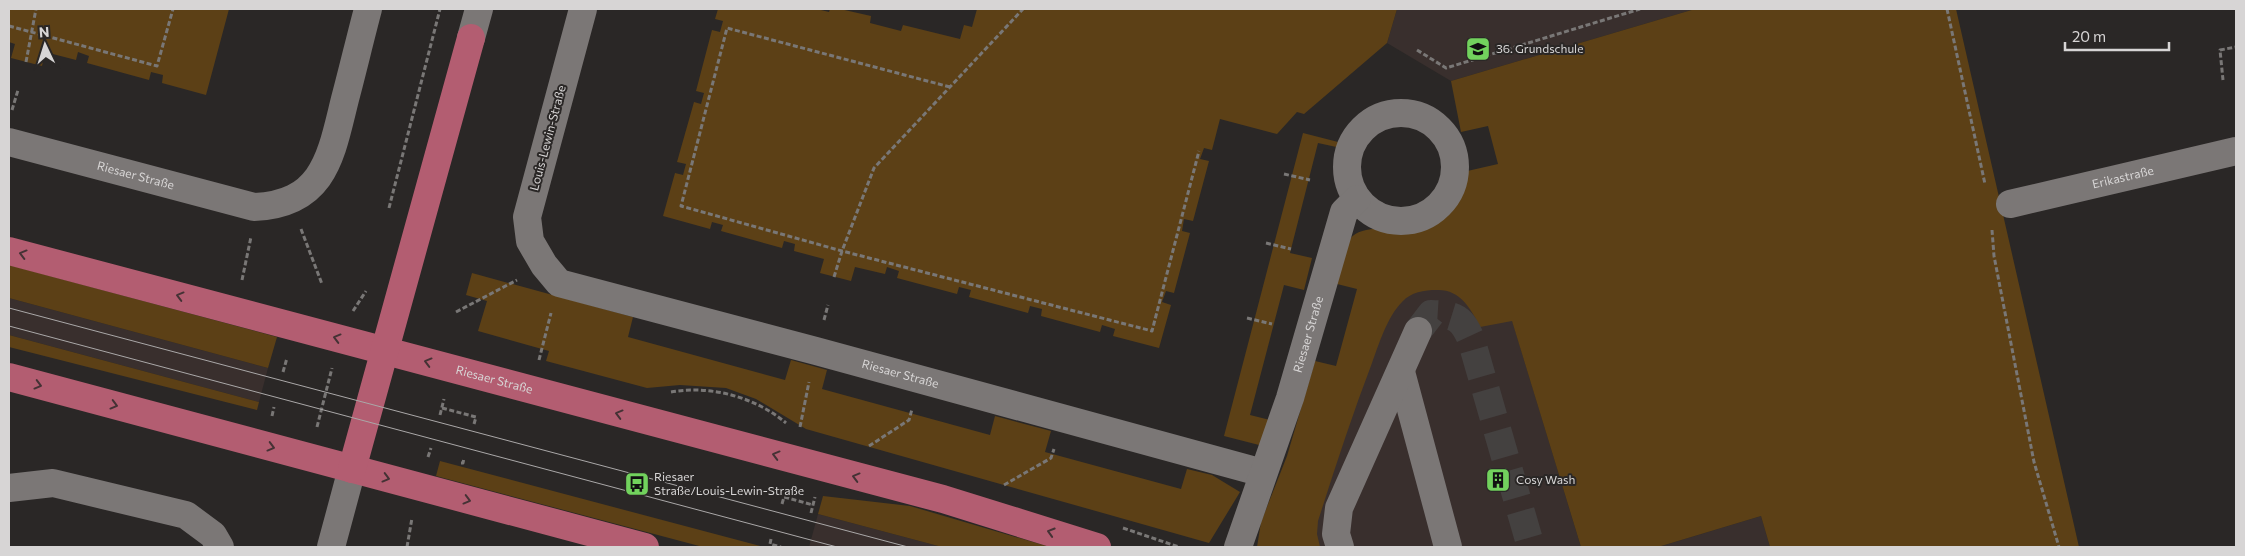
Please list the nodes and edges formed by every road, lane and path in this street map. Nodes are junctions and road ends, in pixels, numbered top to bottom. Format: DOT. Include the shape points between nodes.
graph roads {
  1 [pos="36,9"];
  2 [pos="173,9"];
  3 [pos="368,9"];
  4 [pos="440,9"];
  5 [pos="479,9"];
  6 [pos="584,9"];
  7 [pos="1023,9"];
  8 [pos="1640,9"];
  9 [pos="1946,9"];
  10 [pos="9,26"];
  11 [pos="30,32"];
  12 [pos="471,38"];
  13 [pos="2236,47"];
  14 [pos="1417,50"];
  15 [pos="26,62"];
  16 [pos="2223,80"];
  17 [pos="950,87"];
  18 [pos="18,90"];
  19 [pos="12,113"];
  20 [pos="9,142"];
  21 [pos="1199,151"];
  22 [pos="2236,152"];
  23 [pos="1284,174"];
  24 [pos="1310,180"];
  25 [pos="1986,190"];
  26 [pos="1357,199"];
  27 [pos="2010,204"];
  28 [pos="254,207"];
  29 [pos="388,211"];
  30 [pos="1992,228"];
  31 [pos="1266,243"];
  32 [pos="1291,249"];
  33 [pos="9,250"];
  34 [pos="842,251"];
  35 [pos="551,274"];
  36 [pos="834,277"];
  37 [pos="239,287"];
  38 [pos="368,289"];
  39 [pos="456,312"];
  40 [pos="1247,318"];
  41 [pos="1272,324"];
  42 [pos="1418,331"];
  43 [pos="340,339"];
  44 [pos="384,351"];
  45 [pos="816,351"];
  46 [pos="538,365"];
  47 [pos="1401,372"];
  48 [pos="9,377"];
  49 [pos="921,380"];
  50 [pos="663,393"];
  51 [pos="445,396"];
  52 [pos="274,407"];
  53 [pos="442,408"];
  54 [pos="440,415"];
  55 [pos="272,416"];
  56 [pos="1063,418"];
  57 [pos="474,424"];
  58 [pos="792,428"];
  59 [pos="798,433"];
  60 [pos="862,450"];
  61 [pos="308,457"];
  62 [pos="352,469"];
  63 [pos="1263,473"];
  64 [pos="1000,487"];
  65 [pos="9,488"];
  66 [pos="816,496"];
  67 [pos="782,504"];
  68 [pos="813,505"];
  69 [pos="811,513"];
  70 [pos="412,515"];
  71 [pos="772,539"];
  72 [pos="220,547"];
  73 [pos="331,547"];
  74 [pos="407,547"];
  75 [pos="645,547"];
  76 [pos="781,547"];
  77 [pos="1097,547"];
  78 [pos="1238,547"];
  79 [pos="1340,547"];
  80 [pos="1448,547"];
  81 [pos="2059,547"];
  1 -- 11 [label="path"];
  2 -- 11 [label="path" via="157,66"];
  3 -- 28 [label="street, Riesaer Straße" via="327,164 304,191 288,202"];
  4 -- 29 [label="path"];
  5 -- 12 [label="street"];
  6 -- 35 [label="street, Louis-Lewin-Straße" via="527,217 530,240"];
  7 -- 17 [label="path"];
  8 -- 14 [label="path" via="1446,68"];
  9 -- 25 [label="path"];
  10 -- 11 [label="path"];
  11 -- 15 [label="path"];
  12 -- 44 [label="main road"];
  13 -- 16 [label="path" via="2220,50"];
  17 -- 34 [label="path" via="874,168"];
  17 -- 34 [label="path" via="727,28 681,206"];
  18 -- 19 [label="path"];
  20 -- 28 [label="street, Riesaer Straße"];
  21 -- 34 [label="path" via="1152,330"];
  22 -- 27 [label="street, Erikastraße"];
  23 -- 24 [label="path"];
  26 -- 63 [label="street, Riesaer Straße" via="1344,212 1290,398"];
  28 -- 37 [label="path" via="249,252"];
  30 -- 81 [label="path" via="1994,256 2034,462"];
  31 -- 32 [label="path"];
  43 -- 33 [label="main road, Riesaer Straße, one-way"];
  34 -- 36 [label="path"];
  35 -- 39 [label="path"];
  35 -- 45 [label="street, Riesaer Straße"];
  35 -- 46 [label="path"];
  38 -- 43 [label="path" via="348,318"];
  40 -- 41 [label="path"];
  42 -- 47 [label="street"];
  43 -- 44 [label="main road, Riesaer Straße"];
  43 -- 61 [label="path"];
  44 -- 62 [label="main road"];
  77 -- 44 [label="main road, Riesaer Straße, one-way" via="943,499"];
  45 -- 49 [label="street, Riesaer Straße"];
  45 -- 59 [label="path"];
  47 -- 79 [label="street" via="1339,508 1336,534"];
  47 -- 80 [label="street"];
  48 -- 61 [label="main road, one-way"];
  49 -- 56 [label="street, Riesaer Straße"];
  49 -- 60 [label="path" via="909,420"];
  50 -- 58 [label="path" via="708,391 739,397 772,411"];
  51 -- 53 [label="path"];
  52 -- 55 [label="path"];
  53 -- 54 [label="path"];
  53 -- 57 [label="path" via="476,417"];
  56 -- 63 [label="street, Riesaer Straße"];
  56 -- 64 [label="path" via="1051,458"];
  61 -- 62 [label="main road"];
  62 -- 73 [label="street"];
  62 -- 75 [label="main road, one-way"];
  63 -- 78 [label="street, Riesaer Straße"];
  65 -- 72 [label="street" via="53,483 186,516 213,535"];
  66 -- 68 [label="path"];
  67 -- 68 [label="path" via="784,497"];
  68 -- 69 [label="path"];
  70 -- 74 [label="path"];
  71 -- 76 [label="path" via="770,544"];
}
